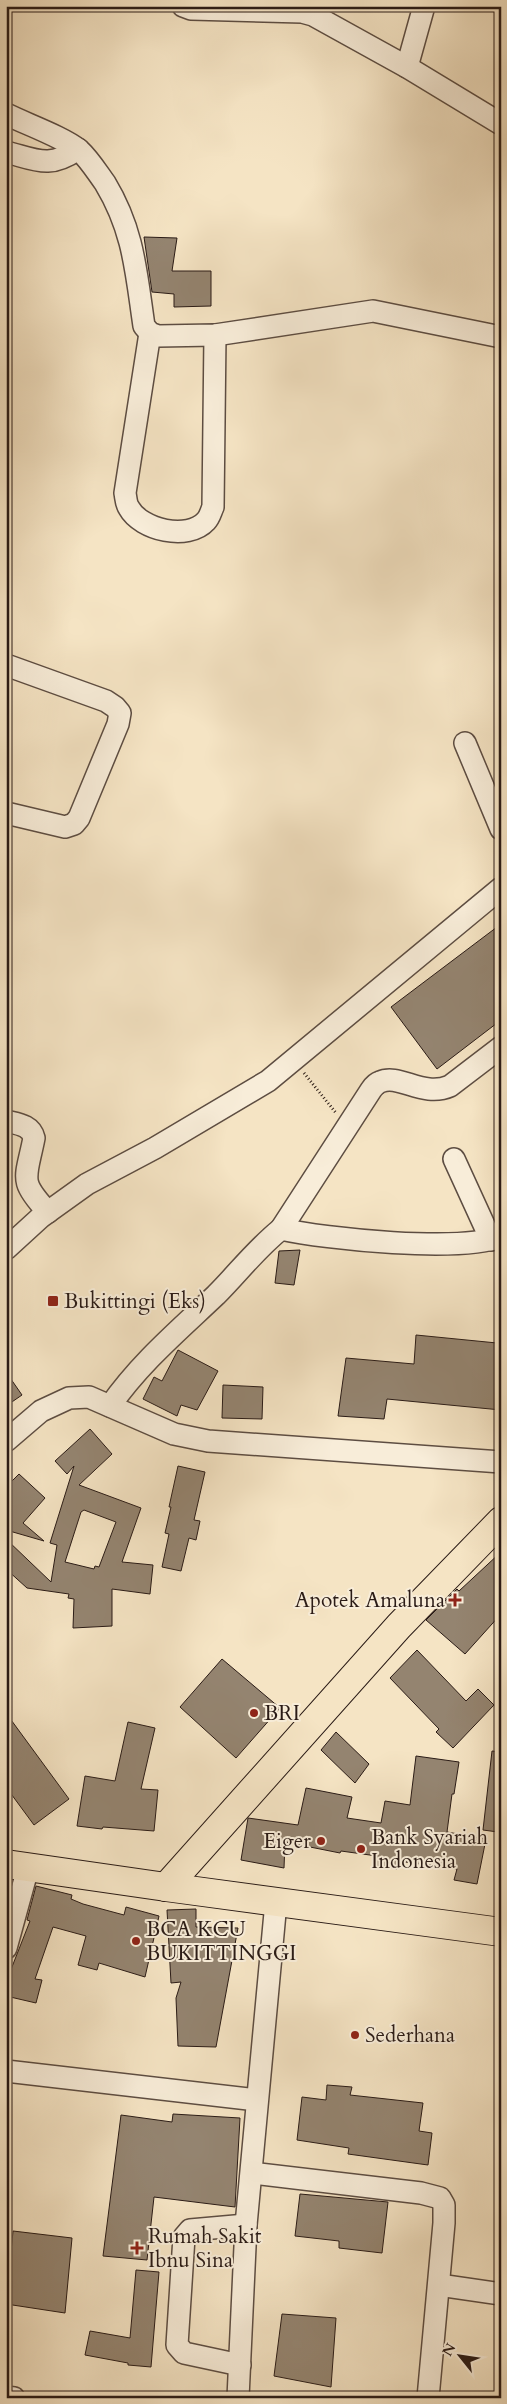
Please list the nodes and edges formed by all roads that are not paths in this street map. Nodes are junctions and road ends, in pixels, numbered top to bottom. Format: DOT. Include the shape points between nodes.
graph roads {
  1 [pos="424,6"];
  2 [pos="189,7"];
  3 [pos="314,11"];
  4 [pos="407,67"];
  5 [pos="6,114"];
  6 [pos="501,124"];
  7 [pos="78,149"];
  8 [pos="6,152"];
  9 [pos="150,334"];
  10 [pos="215,335"];
  11 [pos="501,338"];
  12 [pos="6,665"];
  13 [pos="465,743"];
  14 [pos="6,814"];
  15 [pos="501,829"];
  16 [pos="501,888"];
  17 [pos="501,1048"];
  18 [pos="6,1121"];
  19 [pos="454,1159"];
  20 [pos="48,1212"];
  21 [pos="281,1229"];
  22 [pos="496,1238"];
  23 [pos="6,1249"];
  24 [pos="110,1406"];
  25 [pos="6,1441"];
  26 [pos="501,1462"];
  27 [pos="501,1521"];
  28 [pos="17,1866"];
  29 [pos="166,1887"];
  30 [pos="276,1902"];
  31 [pos="501,1932"];
  32 [pos="6,1948"];
  33 [pos="6,2071"];
  34 [pos="257,2100"];
  35 [pos="252,2173"];
  36 [pos="246,2225"];
  37 [pos="439,2285"];
  38 [pos="501,2294"];
  39 [pos="240,2365"];
  40 [pos="6,2397"];
  41 [pos="14,2398"];
  42 [pos="238,2398"];
  43 [pos="428,2398"];
  1 -- 4 [label="street"];
  2 -- 3 [label="street"];
  3 -- 4 [label="street"];
  4 -- 6 [label="street"];
  5 -- 7 [label="street"];
  7 -- 8 [label="street" via="57,161 44,162"];
  7 -- 9 [label="street" via="120,208 134,254 144,326"];
  9 -- 10 [label="street"];
  9 -- 10 [label="street" via="125,493 128,507 135,516 152,526 174,532 193,529 205,522 213,506"];
  10 -- 11 [label="street" via="373,311"];
  12 -- 14 [label="street" via="106,701 120,713 74,824 65,827"];
  13 -- 15 [label="street"];
  16 -- 20 [label="street" via="268,1081 87,1184"];
  17 -- 21 [label="street" via="440,1090 393,1080 380,1082 371,1090"];
  18 -- 20 [label="street" via="32,1132 34,1138 26,1180 28,1188"];
  19 -- 22 [label="street"];
  20 -- 23 [label="street"];
  21 -- 22 [label="street" via="325,1237 462,1243"];
  21 -- 24 [label="street" via="147,1359"];
  24 -- 25 [label="street" via="90,1397 69,1398 41,1411"];
  24 -- 26 [label="street" via="174,1434 208,1441"];
  27 -- 29 [label="main road" via="399,1626"];
  28 -- 29 [label="main road"];
  28 -- 32 [label="street"];
  29 -- 30 [label="main road"];
  30 -- 31 [label="main road"];
  30 -- 34 [label="street"];
  33 -- 34 [label="street"];
  34 -- 35 [label="street"];
  35 -- 36 [label="street"];
  35 -- 37 [label="street" via="440,2198 444,2214"];
  36 -- 39 [label="street"];
  36 -- 39 [label="street" via="190,2230 184,2237 176,2345 184,2353"];
  37 -- 38 [label="street"];
  37 -- 43 [label="street"];
  39 -- 42 [label="street"];
  40 -- 41 [label="street"];
}
